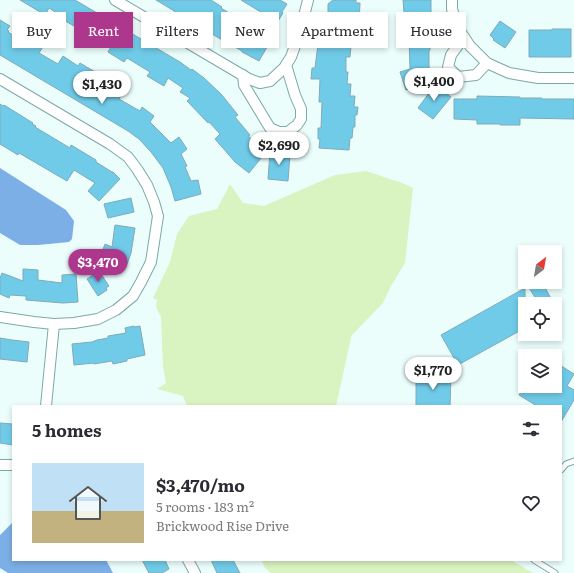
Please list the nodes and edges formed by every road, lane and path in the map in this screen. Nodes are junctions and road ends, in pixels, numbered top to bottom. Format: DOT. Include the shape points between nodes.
graph roads {
  1 [pos="115,0"];
  2 [pos="308,0"];
  3 [pos="452,0"];
  4 [pos="453,12"];
  5 [pos="466,40"];
  6 [pos="456,48"];
  7 [pos="487,63"];
  8 [pos="286,65"];
  9 [pos="243,75"];
  10 [pos="574,78"];
  11 [pos="0,79"];
  12 [pos="0,317"];
  13 [pos="54,324"];
  14 [pos="46,405"];
  15 [pos="574,461"];
  16 [pos="0,465"];
  17 [pos="12,465"];
  18 [pos="562,469"];
  19 [pos="189,561"];
  20 [pos="536,561"];
  21 [pos="195,573"];
  22 [pos="555,573"];
  1 -- 9 [label="street"];
  2 -- 8 [label="street" via="300,32"];
  3 -- 4 [label="street"];
  5 -- 7 [label="street"];
  6 -- 7 [label="street" via="448,67 458,77 476,75"];
  7 -- 10 [label="street" via="509,73 538,78"];
  8 -- 9 [label="street" via="270,81 260,83"];
  8 -- 9 [label="street" via="301,109 301,119 288,132 270,128 244,85"];
  11 -- 13 [label="street" via="128,157 147,185 158,216 151,262 133,296 116,310 98,319"];
  12 -- 13 [label="street"];
  13 -- 14 [label="street"];
  15 -- 18 [label="lane"];
  16 -- 17 [label="street"];
  19 -- 21 [label="street"];
  20 -- 22 [label="lane"];
}
